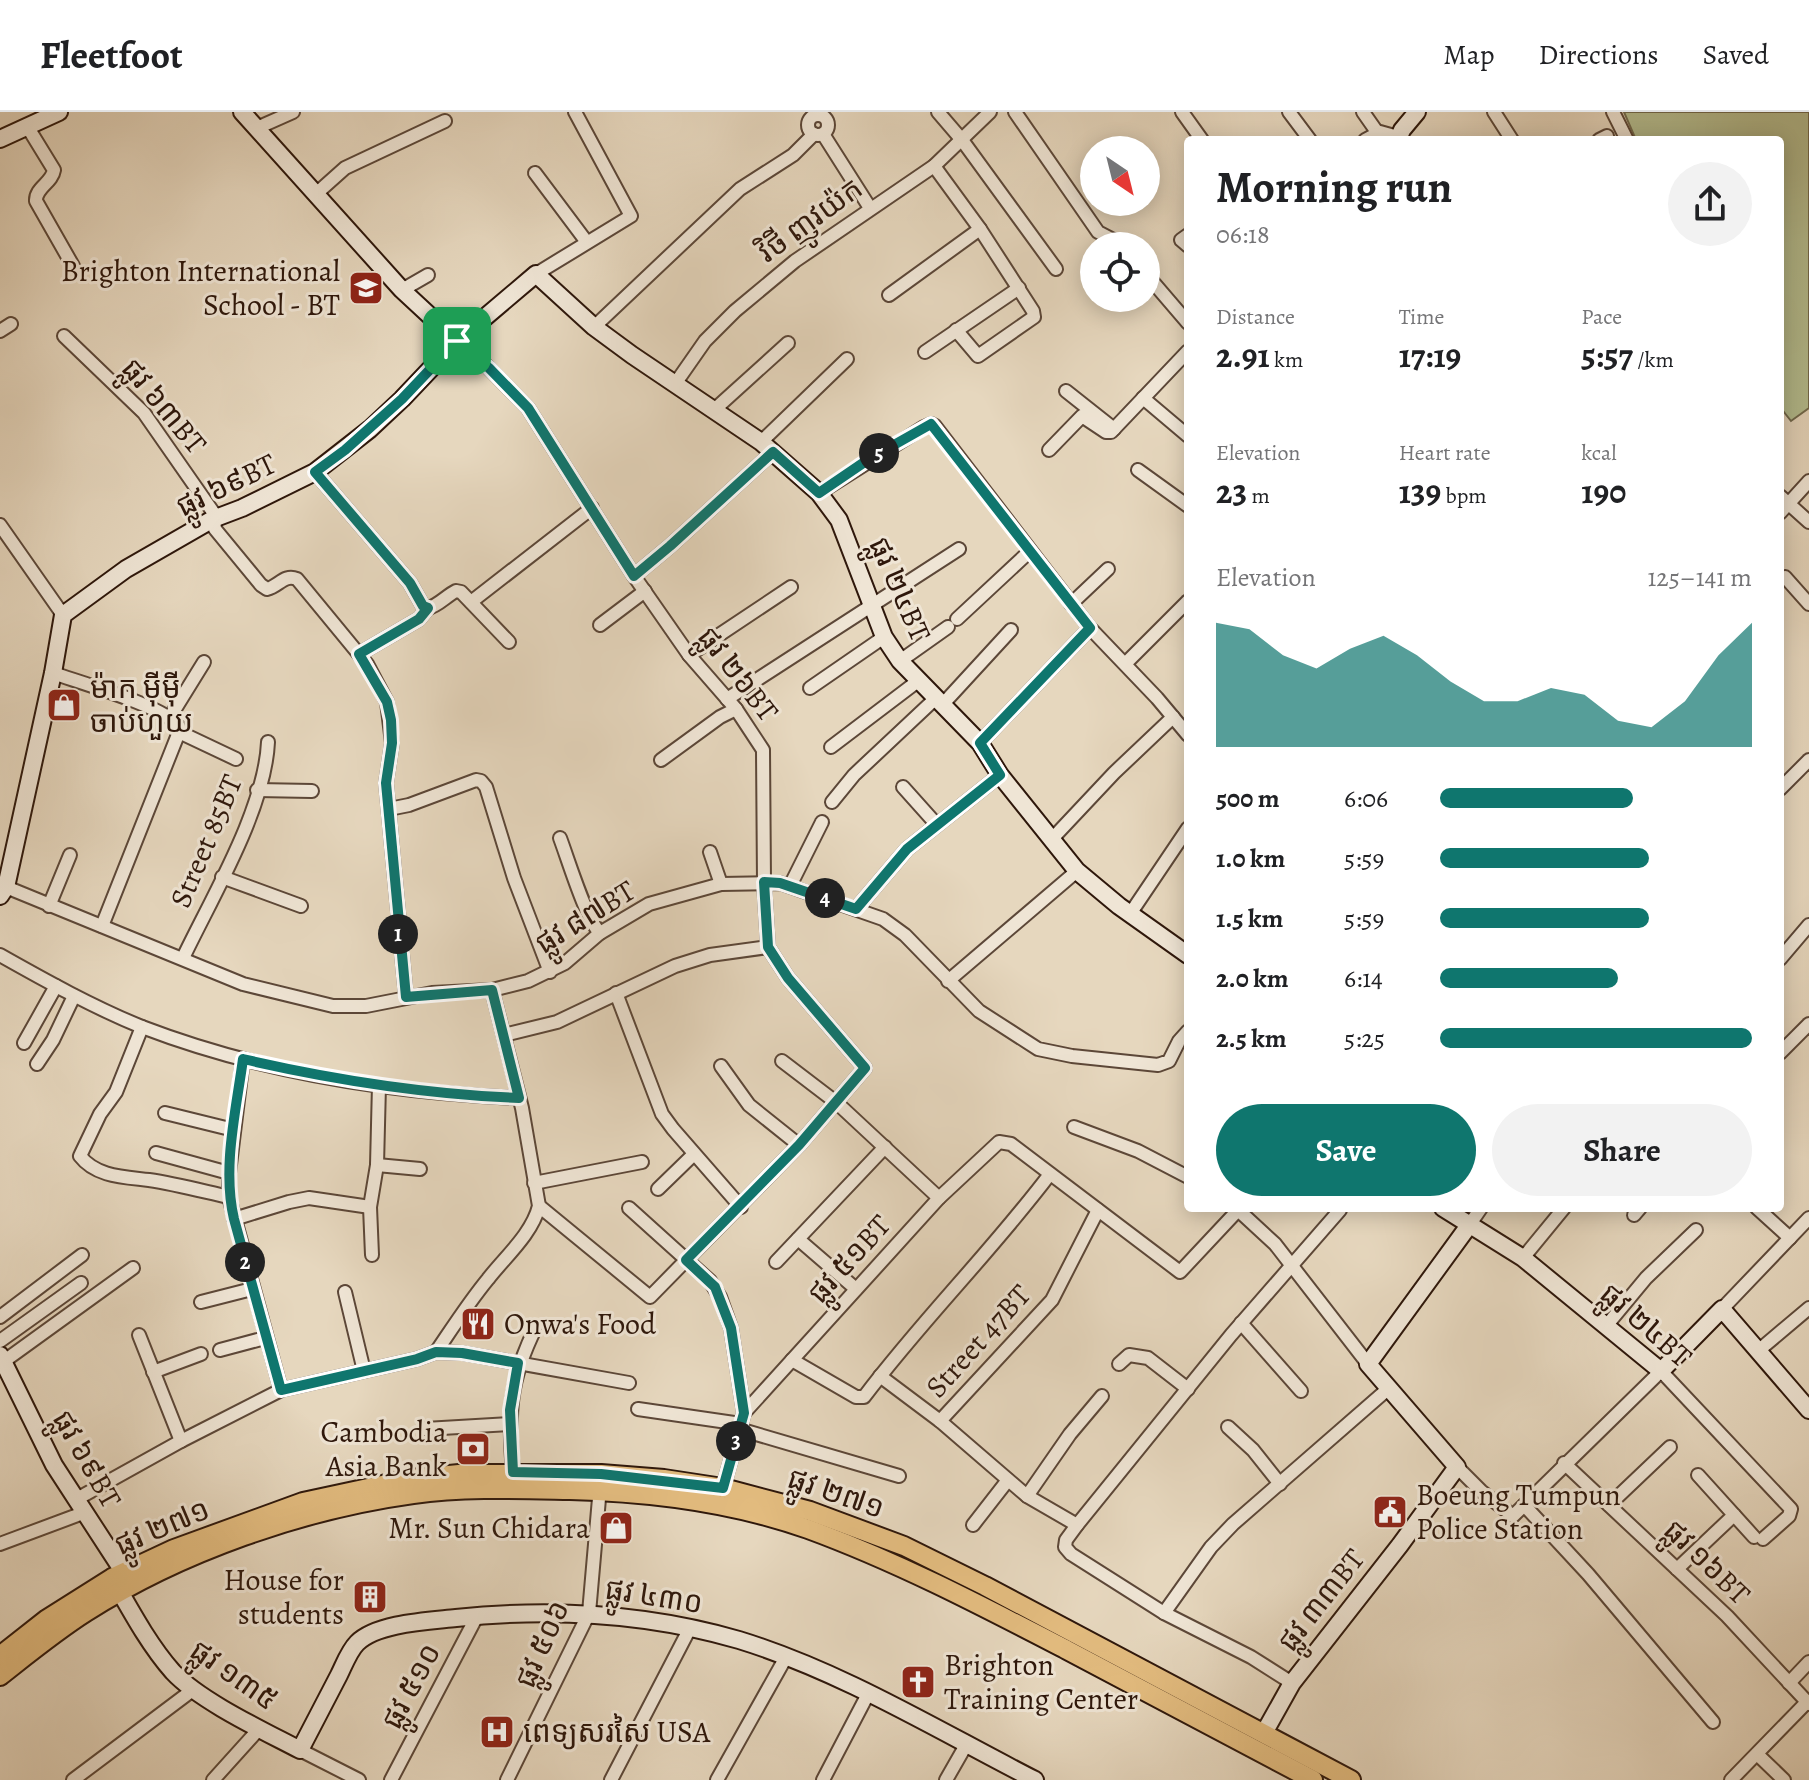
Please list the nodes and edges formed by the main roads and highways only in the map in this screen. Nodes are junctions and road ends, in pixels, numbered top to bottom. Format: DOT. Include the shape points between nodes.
graph roads {
  1 [pos="600,1482"];
  2 [pos="122,1582"];
  3 [pos="0,1656"];
  4 [pos="0,1676"];
  5 [pos="1313,1780"];
  6 [pos="1351,1780"];
  1 -- 2 [label="main road, ផ្លូវ ២៧១" via="413,1494 352,1506 248,1535"];
  1 -- 2 [label="main road, ផ្លូវ ២៧១" via="513,1472 410,1479 324,1496 174,1549"];
  1 -- 5 [label="main road, ផ្លូវ ២៧១" via="805,1528 896,1563"];
  1 -- 6 [label="main road, ផ្លូវ ២៧១" via="723,1488 810,1511 904,1546"];
  2 -- 3 [label="main road, ផ្លូវ ២៧១" via="58,1612"];
  2 -- 4 [label="main road, ផ្លូវ ២៧១"];
}
